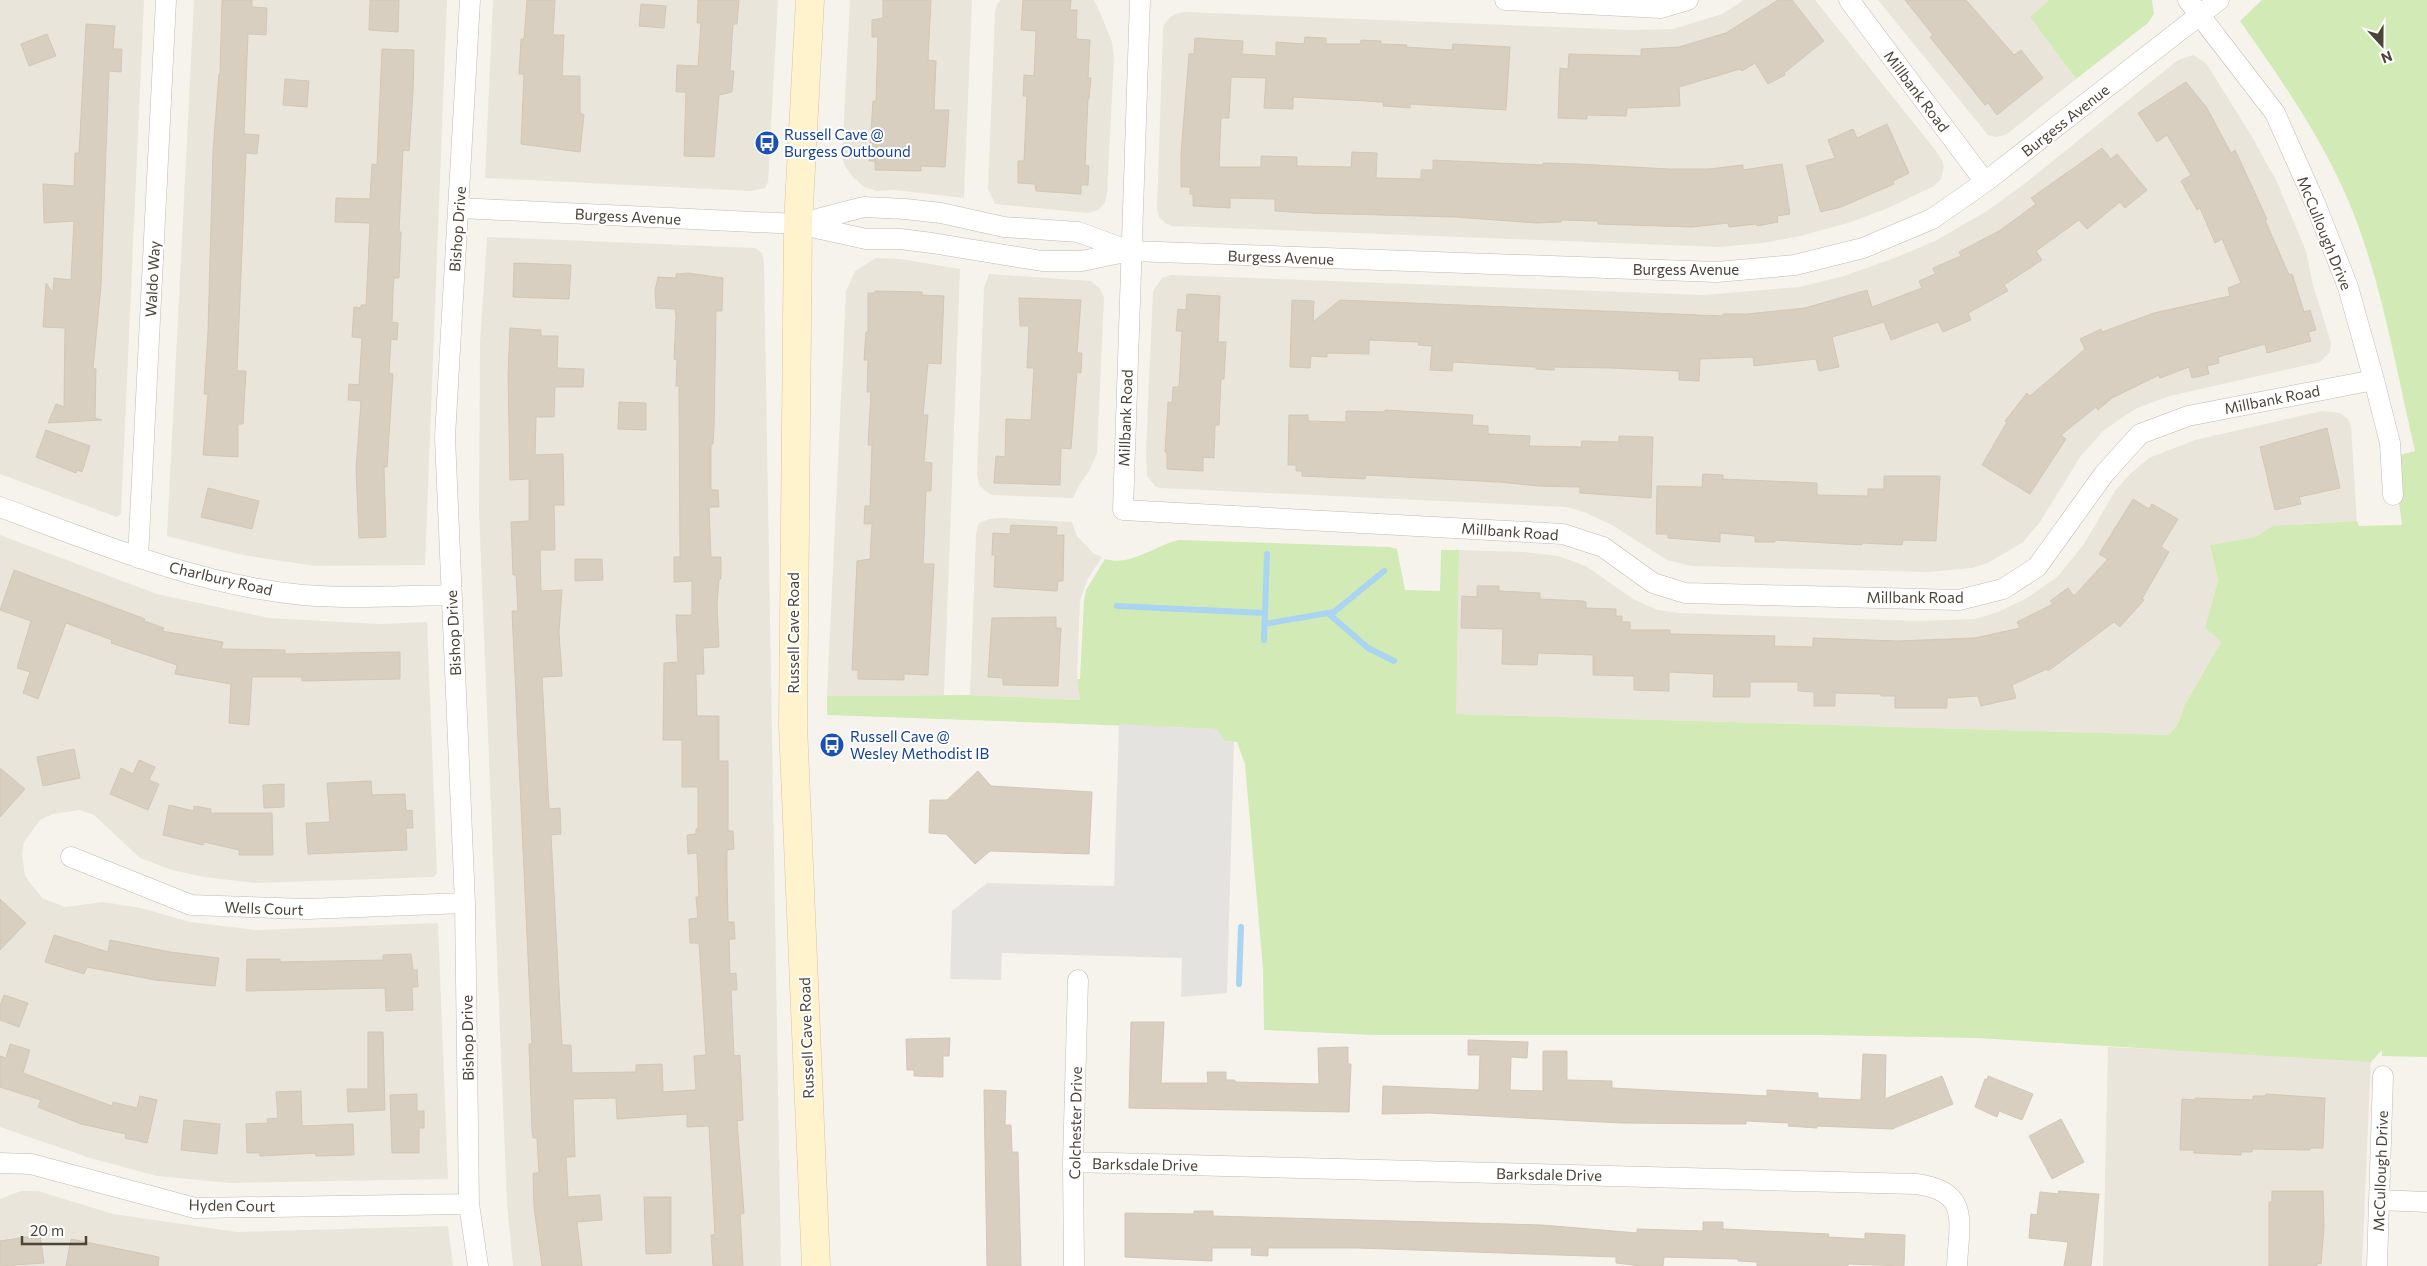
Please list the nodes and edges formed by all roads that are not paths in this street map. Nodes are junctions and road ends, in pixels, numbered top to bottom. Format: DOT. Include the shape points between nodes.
graph roads {
  1 [pos="166,0"];
  2 [pos="470,0"];
  3 [pos="810,0"];
  4 [pos="1140,0"];
  5 [pos="1506,0"];
  6 [pos="1688,0"];
  7 [pos="1849,0"];
  8 [pos="2188,0"];
  9 [pos="2219,0"];
  10 [pos="2199,16"];
  11 [pos="1985,182"];
  12 [pos="459,208"];
  13 [pos="798,224"];
  14 [pos="1130,251"];
  15 [pos="2374,380"];
  16 [pos="2393,495"];
  17 [pos="0,507"];
  18 [pos="138,558"];
  19 [pos="451,595"];
  20 [pos="71,857"];
  21 [pos="465,903"];
  22 [pos="1078,980"];
  23 [pos="2383,1076"];
  24 [pos="1074,1162"];
  25 [pos="0,1163"];
  26 [pos="2379,1200"];
  27 [pos="2427,1202"];
  28 [pos="469,1204"];
  29 [pos="478,1266"];
  30 [pos="816,1266"];
  31 [pos="1074,1266"];
  32 [pos="1957,1266"];
  33 [pos="2377,1266"];
  1 -- 18 [label="street, Waldo Way"];
  2 -- 12 [label="street, Bishop Drive"];
  3 -- 13 [label="main road, Russell Cave Road"];
  4 -- 14 [label="street, Millbank Road"];
  5 -- 6 [label="street" via="1661,8"];
  7 -- 11 [label="street, Millbank Road"];
  8 -- 10 [label="street, McCullough Drive"];
  9 -- 10 [label="street, Burgess Avenue"];
  10 -- 11 [label="street, Burgess Avenue"];
  10 -- 15 [label="street, McCullough Drive" via="2275,113 2316,203 2348,287"];
  11 -- 14 [label="street, Burgess Avenue" via="1932,219 1863,248 1795,265 1718,272"];
  12 -- 13 [label="street, Burgess Avenue"];
  12 -- 19 [label="street, Bishop Drive" via="450,310 445,437"];
  13 -- 14 [label="street, Burgess Avenue" via="866,239 900,239 1042,261 1082,261"];
  13 -- 14 [label="street, Burgess Avenue" via="864,207 905,209 1004,227 1078,232"];
  13 -- 30 [label="main road, Russell Cave Road" via="793,725"];
  14 -- 15 [label="street, Millbank Road" via="1123,510 1563,534 1603,547 1652,583 1685,592 1959,600 2004,589 2037,567 2104,474 2140,434 2188,416"];
  15 -- 16 [label="street, McCullough Drive" via="2390,443"];
  17 -- 18 [label="street, Charlbury Road"];
  18 -- 19 [label="street, Charlbury Road" via="215,580 302,595 353,598"];
  19 -- 21 [label="street, Bishop Drive"];
  20 -- 21 [label="street, Wells Court" via="190,905 307,909"];
  21 -- 28 [label="street, Bishop Drive"];
  22 -- 24 [label="street, Colchester Drive"];
  23 -- 26 [label="street, McCullough Drive"];
  24 -- 31 [label="street, Colchester Drive"];
  24 -- 32 [label="street, Barksdale Drive" via="1924,1185 1943,1191 1957,1205"];
  25 -- 28 [label="street, Hyden Court" via="31,1164 195,1208"];
  26 -- 27 [label="street"];
  26 -- 33 [label="street, McCullough Drive"];
  28 -- 29 [label="street, Bishop Drive"];
}
